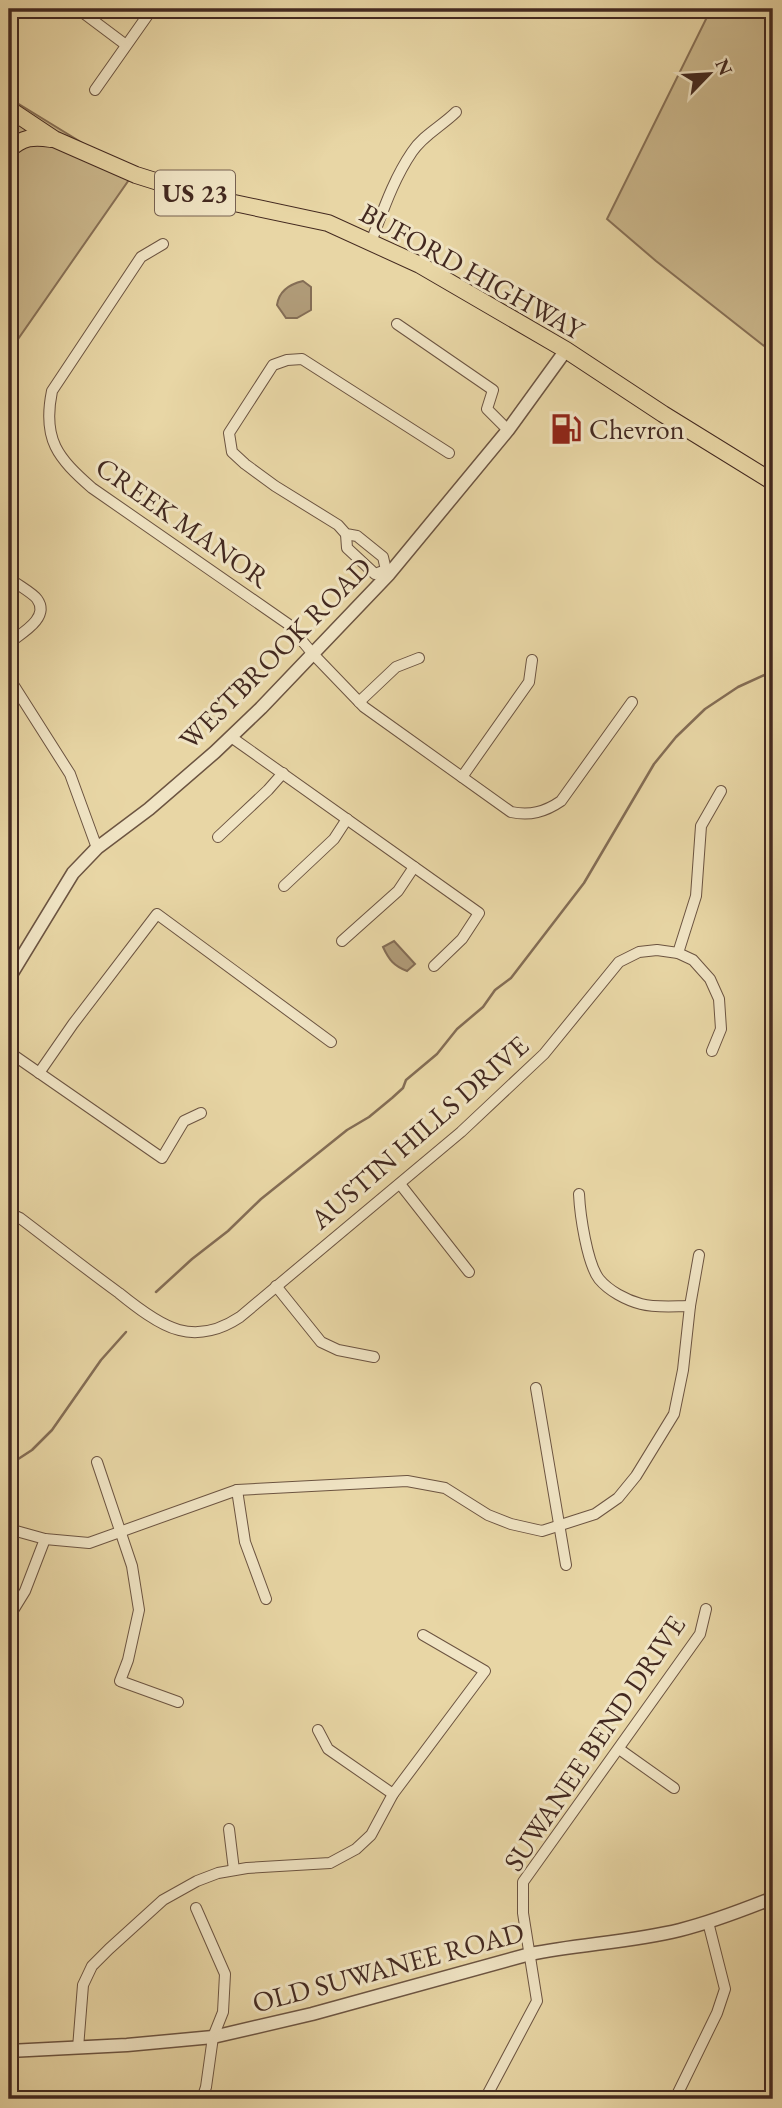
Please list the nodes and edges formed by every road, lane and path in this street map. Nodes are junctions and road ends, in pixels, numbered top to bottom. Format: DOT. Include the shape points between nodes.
graph roads {
  1 [pos="78,9"];
  2 [pos="152,9"];
  3 [pos="126,44"];
  4 [pos="95,90"];
  5 [pos="9,109"];
  6 [pos="456,112"];
  7 [pos="54,139"];
  8 [pos="9,150"];
  9 [pos="371,242"];
  10 [pos="163,244"];
  11 [pos="397,324"];
  12 [pos="566,350"];
  13 [pos="509,430"];
  14 [pos="449,453"];
  15 [pos="773,482"];
  16 [pos="346,534"];
  17 [pos="387,572"];
  18 [pos="9,579"];
  19 [pos="9,643"];
  20 [pos="313,654"];
  21 [pos="419,658"];
  22 [pos="532,660"];
  23 [pos="9,678"];
  24 [pos="359,702"];
  25 [pos="632,702"];
  26 [pos="231,737"];
  27 [pos="283,773"];
  28 [pos="462,777"];
  29 [pos="720,791"];
  30 [pos="347,819"];
  31 [pos="218,836"];
  32 [pos="97,848"];
  33 [pos="414,867"];
  34 [pos="284,886"];
  35 [pos="342,941"];
  36 [pos="678,953"];
  37 [pos="434,966"];
  38 [pos="9,978"];
  39 [pos="331,1042"];
  40 [pos="712,1051"];
  41 [pos="9,1052"];
  42 [pos="39,1073"];
  43 [pos="201,1113"];
  44 [pos="400,1184"];
  45 [pos="579,1194"];
  46 [pos="9,1213"];
  47 [pos="699,1255"];
  48 [pos="469,1272"];
  49 [pos="276,1286"];
  50 [pos="690,1306"];
  51 [pos="374,1357"];
  52 [pos="536,1388"];
  53 [pos="97,1462"];
  54 [pos="237,1490"];
  55 [pos="560,1526"];
  56 [pos="11,1530"];
  57 [pos="120,1532"];
  58 [pos="44,1539"];
  59 [pos="566,1565"];
  60 [pos="266,1599"];
  61 [pos="706,1609"];
  62 [pos="9,1618"];
  63 [pos="423,1635"];
  64 [pos="178,1702"];
  65 [pos="318,1730"];
  66 [pos="619,1749"];
  67 [pos="674,1788"];
  68 [pos="393,1794"];
  69 [pos="229,1829"];
  70 [pos="234,1870"];
  71 [pos="773,1899"];
  72 [pos="196,1908"];
  73 [pos="708,1922"];
  74 [pos="530,1954"];
  75 [pos="213,2037"];
  76 [pos="78,2048"];
  77 [pos="9,2051"];
  78 [pos="202,2099"];
  79 [pos="485,2099"];
  80 [pos="675,2099"];
  1 -- 3 [label="street"];
  2 -- 3 [label="street"];
  3 -- 4 [label="street"];
  5 -- 7 [label="main road, BUFORD HIGHWAY / US 23"];
  6 -- 9 [label="street" via="411,153 393,184"];
  7 -- 8 [label="main road" via="25,138"];
  7 -- 9 [label="main road, BUFORD HIGHWAY / US 23" via="136,175 206,197 328,223"];
  9 -- 12 [label="main road, BUFORD HIGHWAY / US 23" via="420,265"];
  10 -- 20 [label="street, CREEK MANOR" via="141,257 52,391 48,408 54,447 92,488 288,624"];
  11 -- 13 [label="street" via="493,390 487,409"];
  12 -- 13 [label="street, WESTBROOK ROAD"];
  12 -- 15 [label="main road, BUFORD HIGHWAY / US 23"];
  13 -- 17 [label="street, WESTBROOK ROAD"];
  14 -- 16 [label="street" via="302,359 273,365 229,433 232,452"];
  16 -- 17 [label="street" via="357,536 383,558"];
  16 -- 17 [label="street" via="347,548 362,564 375,574"];
  17 -- 20 [label="street, WESTBROOK ROAD"];
  18 -- 19 [label="street" via="38,599 41,611 35,623"];
  20 -- 24 [label="street, CREEK MANOR"];
  20 -- 26 [label="street, WESTBROOK ROAD"];
  21 -- 24 [label="street" via="396,667"];
  22 -- 28 [label="street" via="529,682"];
  23 -- 32 [label="street" via="70,774"];
  24 -- 28 [label="street, CREEK MANOR"];
  25 -- 28 [label="street, CREEK MANOR" via="561,801 550,809 511,812"];
  26 -- 27 [label="street"];
  26 -- 32 [label="street, WESTBROOK ROAD"];
  27 -- 30 [label="street"];
  27 -- 31 [label="street"];
  29 -- 36 [label="street" via="701,826 696,896"];
  30 -- 33 [label="street"];
  30 -- 34 [label="street" via="334,839"];
  32 -- 38 [label="street, WESTBROOK ROAD" via="73,873"];
  33 -- 35 [label="street" via="398,891"];
  33 -- 37 [label="street" via="479,913 462,939"];
  36 -- 40 [label="street" via="693,960 710,979 719,999 721,1029"];
  36 -- 44 [label="street, AUSTIN HILLS DRIVE" via="648,951 619,962 544,1054"];
  39 -- 42 [label="street" via="157,914"];
  41 -- 42 [label="street"];
  42 -- 43 [label="street" via="162,1158 184,1121"];
  44 -- 48 [label="street"];
  44 -- 49 [label="street, AUSTIN HILLS DRIVE"];
  45 -- 50 [label="street" via="590,1258 598,1277 624,1298 643,1304"];
  46 -- 49 [label="street, AUSTIN HILLS DRIVE" via="145,1312 177,1330 226,1326"];
  47 -- 50 [label="street"];
  49 -- 51 [label="street" via="321,1342"];
  50 -- 55 [label="street" via="674,1414 618,1498 595,1514"];
  52 -- 55 [label="street"];
  53 -- 57 [label="street"];
  54 -- 55 [label="street" via="407,1481 444,1488 511,1524 542,1531"];
  54 -- 57 [label="street"];
  54 -- 60 [label="street" via="245,1542"];
  55 -- 59 [label="street"];
  56 -- 58 [label="street"];
  57 -- 58 [label="street" via="89,1543"];
  57 -- 64 [label="street" via="132,1566 139,1610 120,1681"];
  58 -- 62 [label="street" via="25,1591"];
  61 -- 66 [label="street, SUWANEE BEND DRIVE" via="700,1634"];
  63 -- 68 [label="street" via="485,1671"];
  65 -- 68 [label="street" via="328,1749"];
  66 -- 67 [label="street"];
  66 -- 74 [label="street, SUWANEE BEND DRIVE" via="523,1882"];
  68 -- 70 [label="street" via="371,1835 342,1858 330,1863"];
  69 -- 70 [label="street"];
  70 -- 76 [label="street" via="197,1881 163,1900 92,1966 83,1986"];
  71 -- 73 [label="street, OLD SUWANEE ROAD"];
  72 -- 75 [label="street" via="225,1974 223,2012"];
  73 -- 74 [label="street, OLD SUWANEE ROAD" via="635,1939"];
  73 -- 80 [label="street" via="725,1989"];
  74 -- 75 [label="street, OLD SUWANEE ROAD"];
  74 -- 79 [label="street, SUWANEE BEND DRIVE" via="537,2001"];
  75 -- 76 [label="street, OLD SUWANEE ROAD"];
  75 -- 78 [label="street"];
  76 -- 77 [label="street, OLD SUWANEE ROAD"];
}
